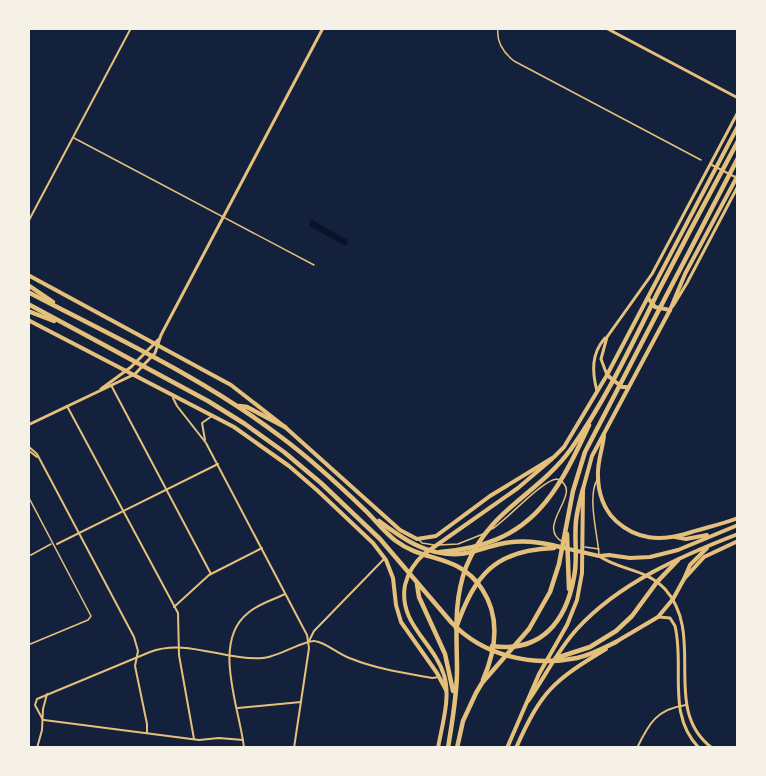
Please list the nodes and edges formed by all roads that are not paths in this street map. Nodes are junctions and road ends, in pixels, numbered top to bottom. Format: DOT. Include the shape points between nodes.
graph roads {
  1 [pos="131,28"];
  2 [pos="323,28"];
  3 [pos="498,28"];
  4 [pos="606,28"];
  5 [pos="738,98"];
  6 [pos="738,112"];
  7 [pos="738,126"];
  8 [pos="73,137"];
  9 [pos="738,141"];
  10 [pos="738,158"];
  11 [pos="701,160"];
  12 [pos="710,164"];
  13 [pos="738,177"];
  14 [pos="738,186"];
  15 [pos="224,216"];
  16 [pos="28,222"];
  17 [pos="314,265"];
  18 [pos="28,275"];
  19 [pos="28,285"];
  20 [pos="28,292"];
  21 [pos="647,297"];
  22 [pos="28,304"];
  23 [pos="670,310"];
  24 [pos="28,311"];
  25 [pos="67,312"];
  26 [pos="28,320"];
  27 [pos="68,326"];
  28 [pos="607,337"];
  29 [pos="156,344"];
  30 [pos="128,370"];
  31 [pos="135,374"];
  32 [pos="608,375"];
  33 [pos="109,382"];
  34 [pos="112,386"];
  35 [pos="628,387"];
  36 [pos="99,390"];
  37 [pos="598,392"];
  38 [pos="172,395"];
  39 [pos="67,406"];
  40 [pos="237,406"];
  41 [pos="596,411"];
  42 [pos="212,416"];
  43 [pos="28,425"];
  44 [pos="285,427"];
  45 [pos="605,433"];
  46 [pos="206,443"];
  47 [pos="28,446"];
  48 [pos="28,450"];
  49 [pos="554,457"];
  50 [pos="39,459"];
  51 [pos="218,464"];
  52 [pos="598,478"];
  53 [pos="167,489"];
  54 [pos="583,489"];
  55 [pos="28,496"];
  56 [pos="123,511"];
  57 [pos="368,513"];
  58 [pos="738,518"];
  59 [pos="738,525"];
  60 [pos="567,529"];
  61 [pos="78,533"];
  62 [pos="714,534"];
  63 [pos="738,534"];
  64 [pos="675,537"];
  65 [pos="417,538"];
  66 [pos="738,541"];
  67 [pos="55,544"];
  68 [pos="709,545"];
  69 [pos="262,548"];
  70 [pos="560,548"];
  71 [pos="599,549"];
  72 [pos="440,552"];
  73 [pos="28,554"];
  74 [pos="599,556"];
  75 [pos="385,558"];
  76 [pos="678,560"];
  77 [pos="211,574"];
  78 [pos="684,579"];
  79 [pos="417,584"];
  80 [pos="285,594"];
  81 [pos="569,596"];
  82 [pos="673,599"];
  83 [pos="174,607"];
  84 [pos="658,616"];
  85 [pos="455,632"];
  86 [pos="309,641"];
  87 [pos="616,642"];
  88 [pos="28,645"];
  89 [pos="482,645"];
  90 [pos="179,648"];
  91 [pos="230,655"];
  92 [pos="137,657"];
  93 [pos="548,660"];
  94 [pos="439,677"];
  95 [pos="482,683"];
  96 [pos="446,690"];
  97 [pos="47,694"];
  98 [pos="454,698"];
  99 [pos="528,701"];
  100 [pos="301,702"];
  101 [pos="686,705"];
  102 [pos="679,706"];
  103 [pos="237,708"];
  104 [pos="44,720"];
  105 [pos="147,733"];
  106 [pos="194,739"];
  107 [pos="243,740"];
  108 [pos="37,747"];
  109 [pos="244,747"];
  110 [pos="294,747"];
  111 [pos="438,747"];
  112 [pos="448,747"];
  113 [pos="457,747"];
  114 [pos="507,747"];
  115 [pos="516,747"];
  116 [pos="637,747"];
  117 [pos="699,747"];
  118 [pos="712,747"];
  1 -- 8 [label="street"];
  2 -- 15 [label="street"];
  3 -- 11 [label="lane" via="502,48 514,61"];
  4 -- 5 [label="street"];
  6 -- 12 [label="street"];
  7 -- 21 [label="main road"];
  8 -- 15 [label="lane"];
  8 -- 16 [label="street"];
  9 -- 41 [label="highway"];
  10 -- 60 [label="highway" via="588,445 573,491"];
  12 -- 13 [label="street"];
  12 -- 28 [label="street" via="652,274"];
  13 -- 23 [label="main road"];
  14 -- 23 [label="street"];
  15 -- 17 [label="lane"];
  15 -- 29 [label="street"];
  18 -- 29 [label="main road"];
  19 -- 25 [label="highway"];
  20 -- 25 [label="highway"];
  21 -- 23 [label="main road" via="655,306"];
  21 -- 32 [label="main road"];
  22 -- 27 [label="highway"];
  23 -- 35 [label="main road"];
  24 -- 27 [label="highway"];
  25 -- 40 [label="highway"];
  26 -- 30 [label="main road"];
  27 -- 79 [label="highway" via="197,394 262,436 363,522"];
  28 -- 32 [label="street" via="601,359"];
  28 -- 37 [label="street" via="597,349 593,364"];
  29 -- 30 [label="street"];
  29 -- 31 [label="street" via="150,359"];
  29 -- 44 [label="main road" via="231,385"];
  30 -- 31 [label="main road"];
  30 -- 33 [label="street"];
  31 -- 34 [label="street"];
  31 -- 38 [label="main road"];
  32 -- 35 [label="main road" via="622,387"];
  32 -- 37 [label="main road"];
  33 -- 34 [label="street"];
  33 -- 36 [label="street"];
  34 -- 36 [label="street"];
  34 -- 53 [label="street"];
  35 -- 45 [label="main road"];
  36 -- 39 [label="street"];
  37 -- 49 [label="main road"];
  38 -- 42 [label="main road"];
  38 -- 46 [label="street"];
  39 -- 43 [label="street"];
  39 -- 56 [label="street"];
  40 -- 44 [label="highway" via="247,407"];
  40 -- 57 [label="highway" via="300,451"];
  41 -- 72 [label="highway" via="567,472 533,518 508,534"];
  41 -- 85 [label="highway" via="560,462 504,512 478,543 459,590"];
  42 -- 46 [label="street" via="202,424"];
  42 -- 75 [label="main road" via="298,473"];
  44 -- 65 [label="main road" via="400,530"];
  45 -- 52 [label="main road"];
  45 -- 54 [label="main road" via="592,456"];
  46 -- 51 [label="street"];
  47 -- 50 [label="street"];
  48 -- 50 [label="street"];
  49 -- 65 [label="main road" via="438,534"];
  49 -- 96 [label="main road" via="518,488 424,554 411,569 405,588 407,613 441,666"];
  50 -- 61 [label="street"];
  51 -- 53 [label="street"];
  51 -- 69 [label="street"];
  52 -- 64 [label="main road" via="605,506 621,525 644,537"];
  52 -- 71 [label="lane" via="593,492"];
  53 -- 56 [label="street"];
  53 -- 77 [label="street"];
  54 -- 81 [label="highway" via="576,519 574,578"];
  54 -- 99 [label="main road" via="582,561 574,610"];
  55 -- 67 [label="lane"];
  56 -- 61 [label="street"];
  56 -- 83 [label="street"];
  57 -- 72 [label="highway" via="408,542"];
  57 -- 95 [label="highway" via="404,547 448,561 467,573 485,594 494,622 494,651"];
  58 -- 64 [label="main road"];
  59 -- 62 [label="main road"];
  60 -- 81 [label="highway"];
  60 -- 95 [label="highway" via="556,574 542,608"];
  61 -- 67 [label="street"];
  61 -- 92 [label="street" via="134,638"];
  62 -- 64 [label="main road"];
  62 -- 74 [label="main road" via="656,556"];
  63 -- 68 [label="main road"];
  65 -- 71 [label="lane" via="422,543 447,545 478,537 507,519 547,481 555,479 563,482 566,491 554,521 555,536 562,542"];
  66 -- 78 [label="main road" via="707,555"];
  67 -- 73 [label="lane"];
  67 -- 88 [label="lane" via="91,617"];
  68 -- 76 [label="main road"];
  68 -- 78 [label="main road" via="690,565"];
  69 -- 77 [label="street"];
  69 -- 80 [label="street"];
  70 -- 72 [label="highway" via="517,541 463,554"];
  70 -- 74 [label="main road"];
  70 -- 85 [label="highway" via="523,551 495,565 473,588"];
  71 -- 74 [label="lane"];
  74 -- 82 [label="street" via="648,575"];
  75 -- 86 [label="street" via="314,631"];
  75 -- 94 [label="main road" via="401,622"];
  76 -- 93 [label="highway" via="632,616 611,635 584,649"];
  76 -- 99 [label="main road" via="599,608 561,649"];
  77 -- 83 [label="street"];
  78 -- 82 [label="main road"];
  79 -- 89 [label="highway" via="458,630"];
  79 -- 98 [label="highway" via="443,649"];
  80 -- 86 [label="street"];
  80 -- 91 [label="street" via="243,617 234,633"];
  81 -- 89 [label="highway" via="558,621 539,638 513,647"];
  82 -- 84 [label="main road"];
  82 -- 101 [label="street" via="684,627"];
  83 -- 90 [label="street" via="179,619"];
  84 -- 87 [label="main road"];
  84 -- 102 [label="street" via="670,618 676,628"];
  85 -- 98 [label="highway"];
  86 -- 91 [label="street" via="268,657"];
  86 -- 94 [label="street" via="367,664"];
  86 -- 100 [label="street"];
  87 -- 93 [label="highway" via="578,658"];
  87 -- 115 [label="main road" via="551,687"];
  89 -- 93 [label="highway" via="508,657"];
  90 -- 91 [label="street"];
  90 -- 92 [label="street" via="162,648"];
  90 -- 106 [label="street"];
  91 -- 103 [label="street"];
  92 -- 97 [label="street"];
  92 -- 105 [label="street" via="135,666"];
  94 -- 96 [label="main road"];
  95 -- 113 [label="highway" via="466,711"];
  96 -- 111 [label="main road"];
  97 -- 104 [label="street"];
  97 -- 104 [label="street" via="35,702"];
  98 -- 112 [label="highway"];
  99 -- 114 [label="main road"];
  100 -- 103 [label="street"];
  100 -- 110 [label="street"];
  101 -- 102 [label="street"];
  101 -- 118 [label="street" via="694,729"];
  102 -- 116 [label="street" via="656,717"];
  102 -- 117 [label="street" via="687,732"];
  103 -- 107 [label="street"];
  104 -- 105 [label="street"];
  104 -- 108 [label="street"];
  105 -- 106 [label="street"];
  106 -- 107 [label="street"];
  107 -- 109 [label="street"];
}
